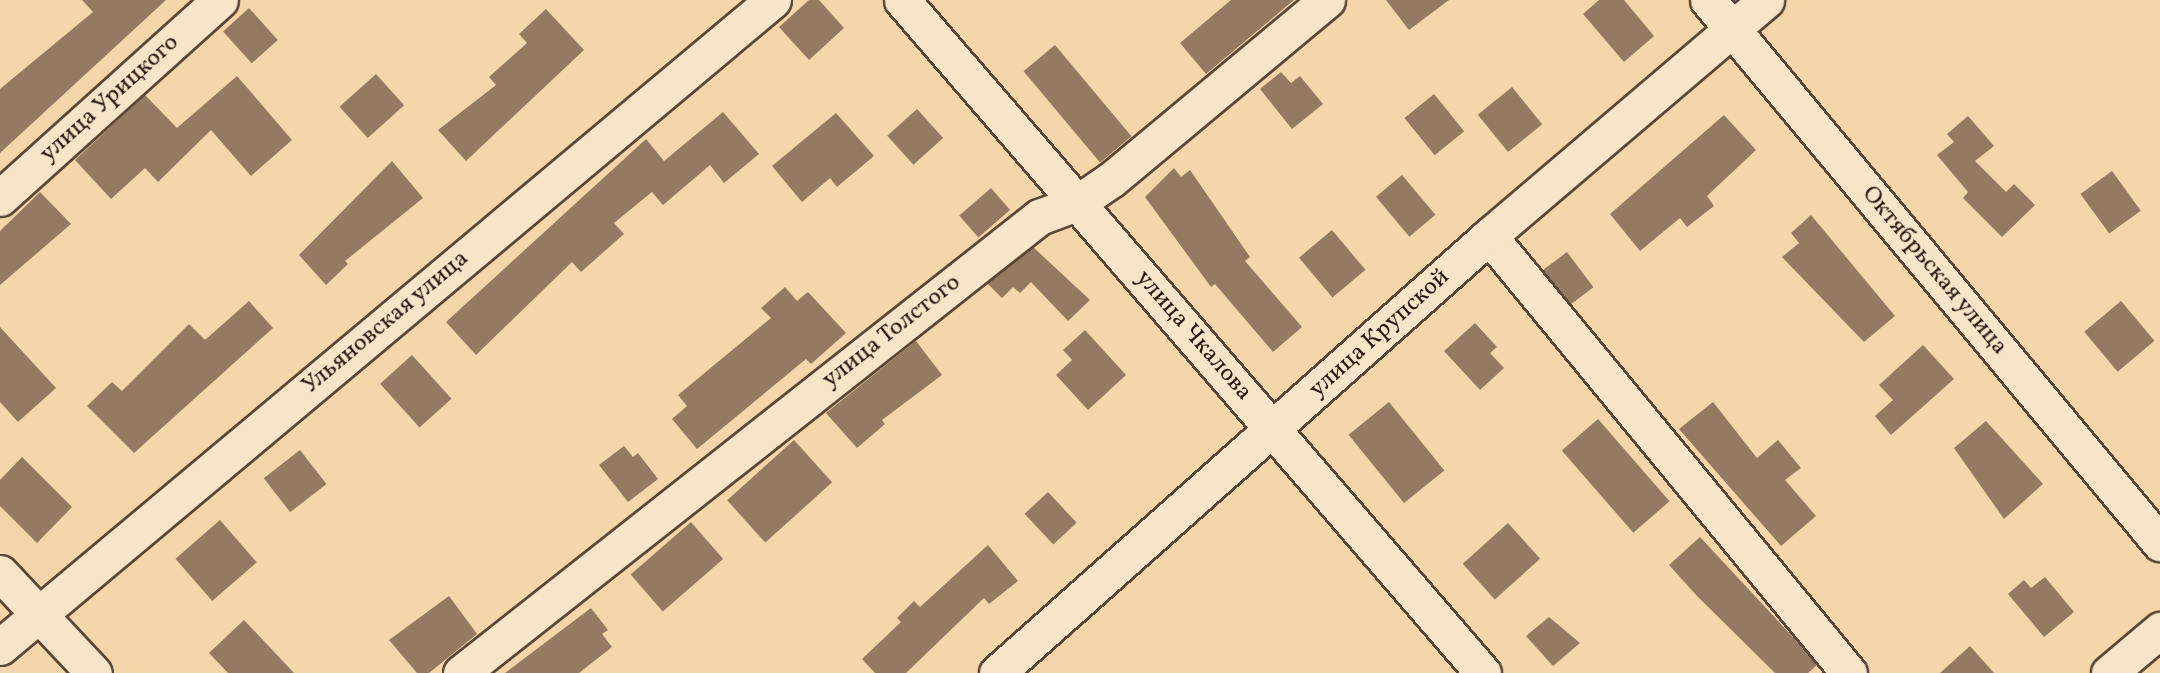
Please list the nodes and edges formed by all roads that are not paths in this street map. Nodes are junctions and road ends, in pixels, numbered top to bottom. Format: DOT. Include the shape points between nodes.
graph roads {
  1 [pos="220,0"];
  2 [pos="773,0"];
  3 [pos="902,0"];
  4 [pos="1327,0"];
  5 [pos="1708,0"];
  6 [pos="1766,0"];
  7 [pos="1732,28"];
  8 [pos="0,198"];
  9 [pos="1077,203"];
  10 [pos="1489,236"];
  11 [pos="1274,429"];
  12 [pos="2160,543"];
  13 [pos="0,573"];
  14 [pos="38,612"];
  15 [pos="2160,629"];
  16 [pos="0,647"];
  17 [pos="94,673"];
  18 [pos="461,673"];
  19 [pos="997,673"];
  20 [pos="1483,673"];
  21 [pos="1849,673"];
  22 [pos="2109,673"];
  1 -- 8 [label="street, улица Урицкого"];
  2 -- 14 [label="street, Ульяновская улица"];
  3 -- 9 [label="street, улица Чкалова"];
  4 -- 9 [label="street, улица Толстого"];
  5 -- 7 [label="street, Октябрьская улица"];
  6 -- 7 [label="street, улица Крупской"];
  7 -- 10 [label="street, улица Крупской"];
  7 -- 12 [label="street, Октябрьская улица"];
  9 -- 11 [label="street, улица Чкалова"];
  9 -- 18 [label="street, улица Толстого" via="1039,216"];
  10 -- 11 [label="street, улица Крупской"];
  10 -- 21 [label="street"];
  11 -- 19 [label="street, улица Крупской"];
  11 -- 20 [label="street, улица Чкалова"];
  13 -- 14 [label="street"];
  14 -- 16 [label="street, Ульяновская улица"];
  14 -- 17 [label="street"];
  15 -- 22 [label="street"];
}
